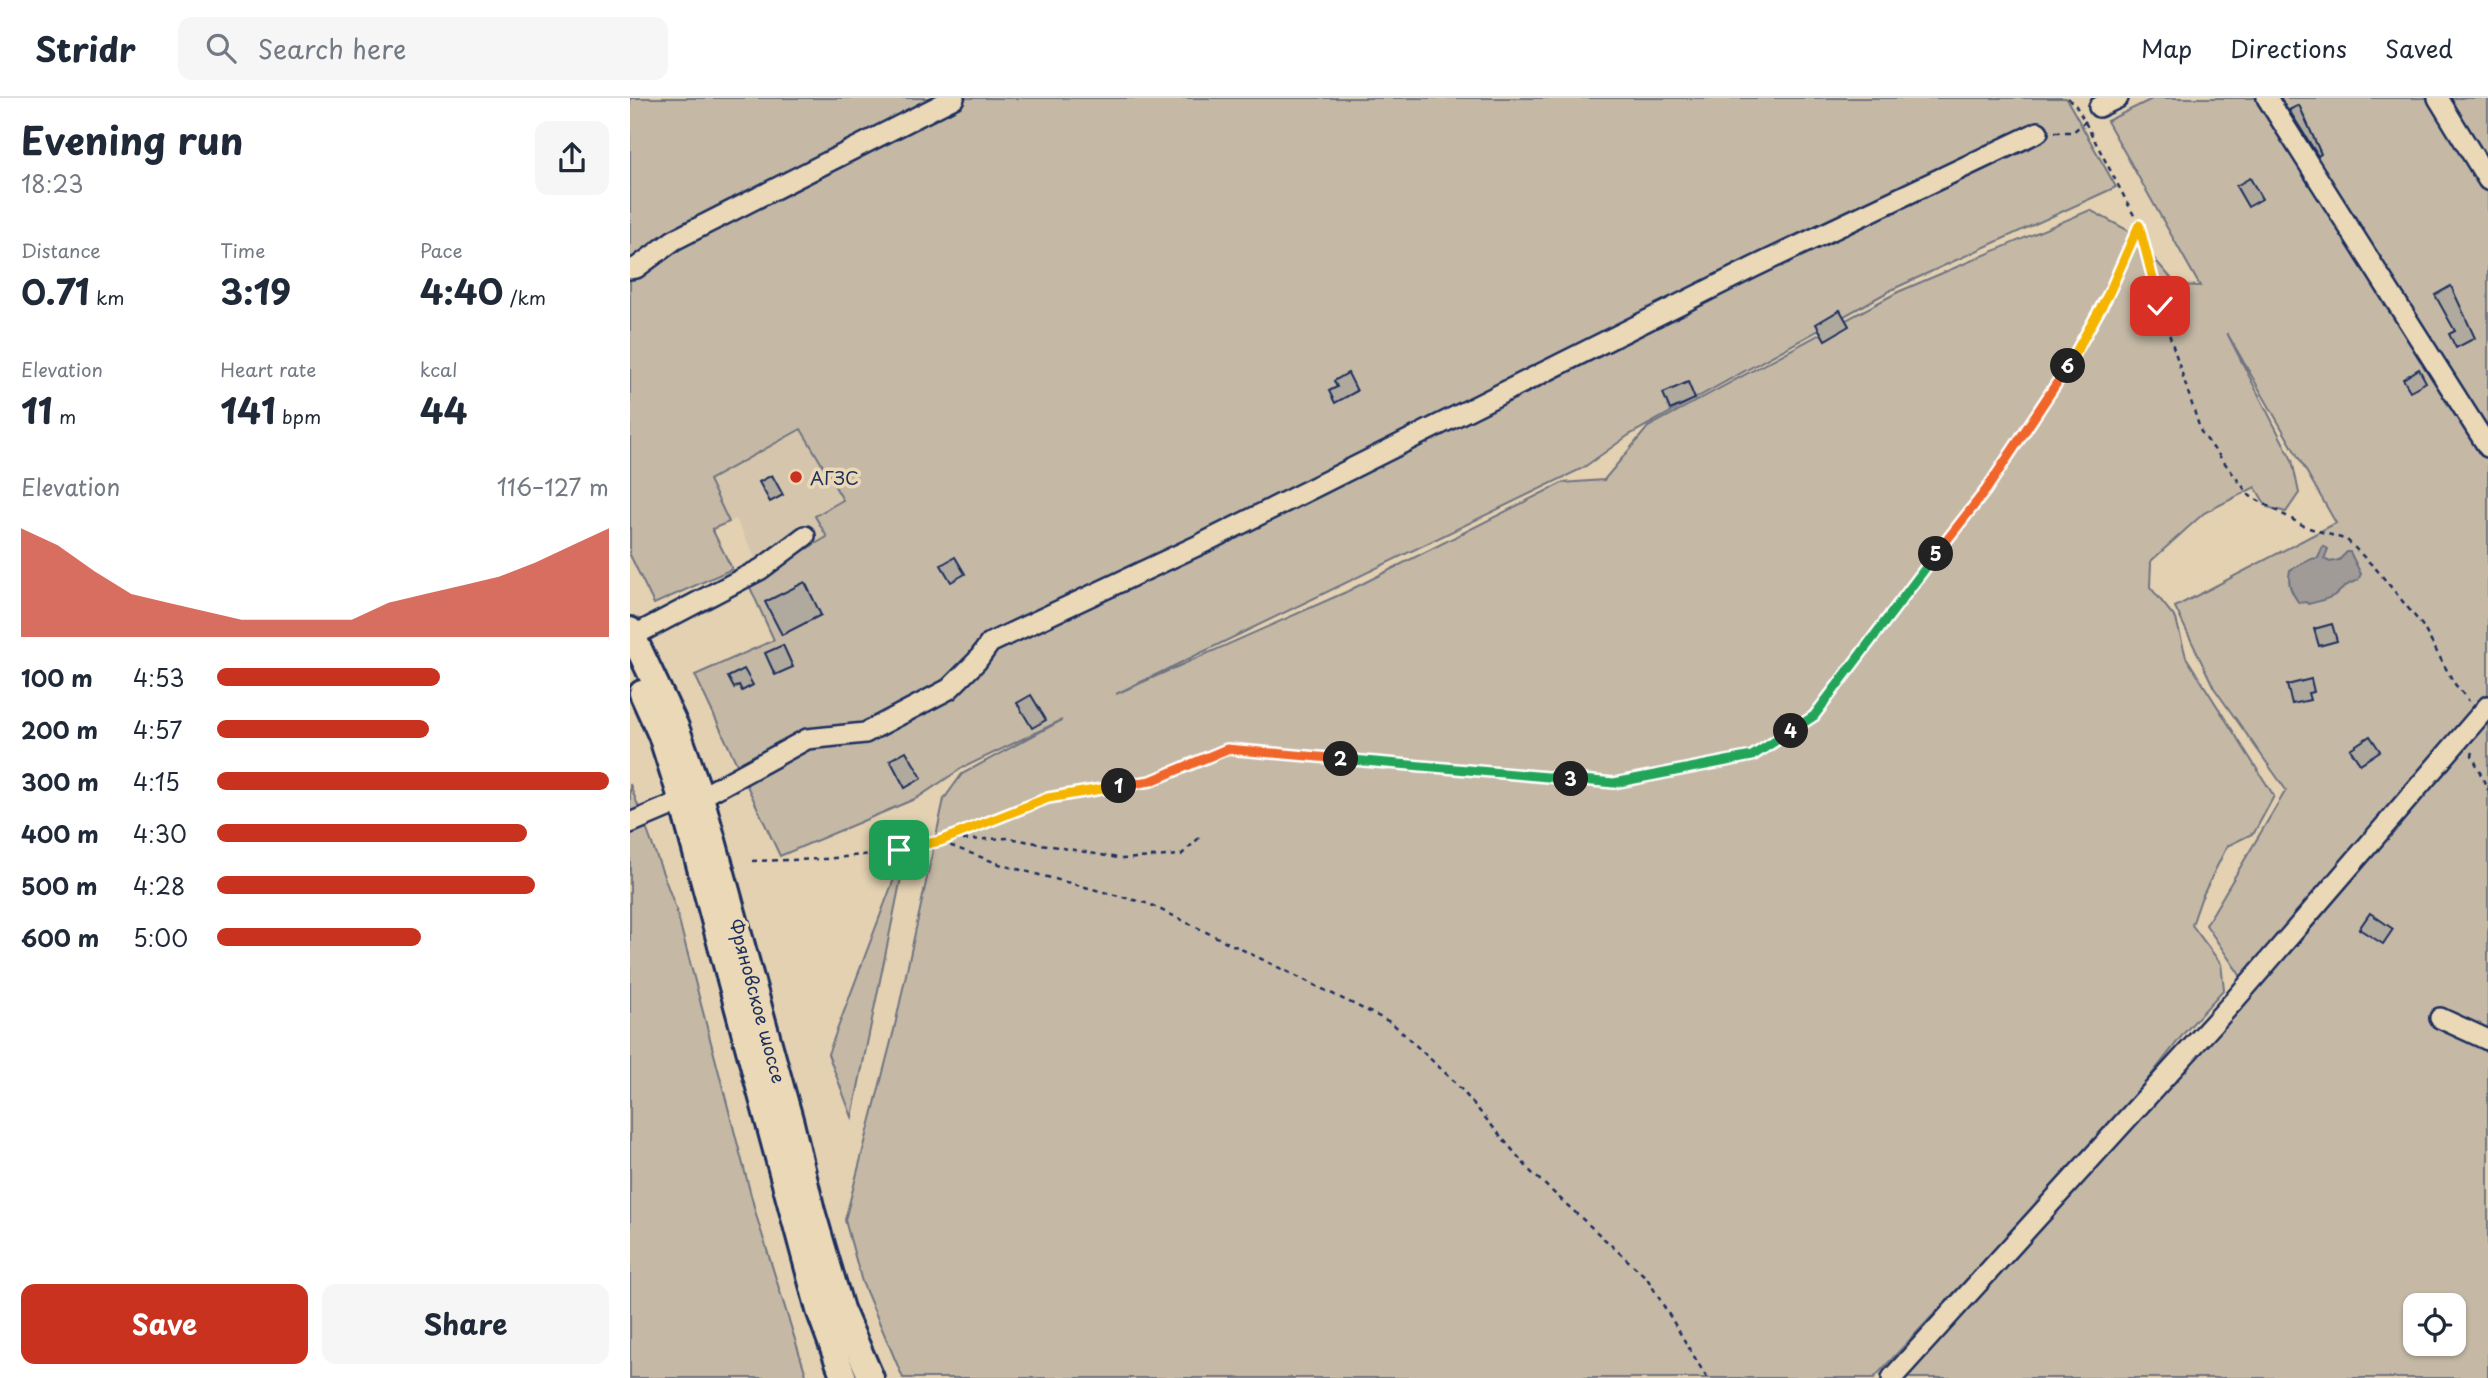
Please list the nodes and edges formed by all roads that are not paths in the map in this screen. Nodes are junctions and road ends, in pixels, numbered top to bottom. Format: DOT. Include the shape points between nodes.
graph roads {
  1 [pos="954,98"];
  2 [pos="2118,98"];
  3 [pos="2267,98"];
  4 [pos="2438,98"];
  5 [pos="2092,115"];
  6 [pos="2038,132"];
  7 [pos="2488,180"];
  8 [pos="630,269"];
  9 [pos="2488,447"];
  10 [pos="805,536"];
  11 [pos="632,633"];
  12 [pos="630,667"];
  13 [pos="2484,711"];
  14 [pos="692,799"];
  15 [pos="630,823"];
  16 [pos="2440,1018"];
  17 [pos="2488,1040"];
  18 [pos="844,1378"];
  19 [pos="871,1378"];
  20 [pos="1892,1378"];
  1 -- 8 [label="street" via="674,240"];
  2 -- 5 [label="street"];
  3 -- 9 [label="street"];
  4 -- 7 [label="street"];
  6 -- 14 [label="street" via="990,643 950,689 865,733 807,739"];
  10 -- 11 [label="street" via="761,569"];
  11 -- 14 [label="main road, Фряновское шоссе" via="676,727"];
  12 -- 14 [label="main road, Фряновское шоссе"];
  13 -- 20 [label="street" via="2233,1002"];
  14 -- 15 [label="street"];
  14 -- 18 [label="main road, Фряновское шоссе" via="813,1285"];
  14 -- 19 [label="main road, Фряновское шоссе" via="791,1123 841,1309"];
  16 -- 17 [label="street"];
}
